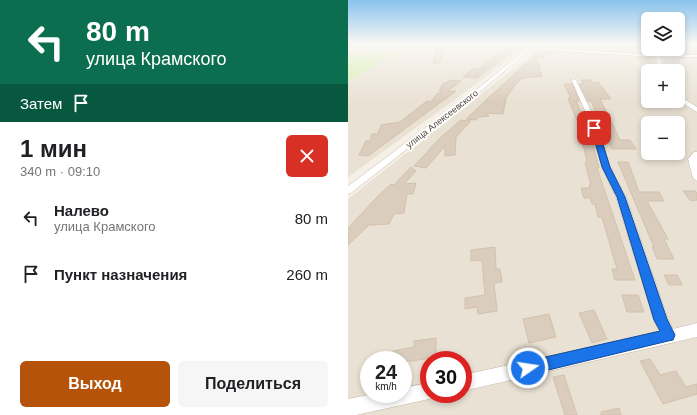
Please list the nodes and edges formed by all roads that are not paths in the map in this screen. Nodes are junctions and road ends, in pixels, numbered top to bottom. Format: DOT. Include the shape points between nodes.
graph roads {
  1 [pos="511,63"];
  2 [pos="573,80"];
  3 [pos="685,102"];
  4 [pos="697,110"];
  5 [pos="697,154"];
  6 [pos="697,178"];
  7 [pos="348,191"];
  8 [pos="697,330"];
  9 [pos="668,335"];
  10 [pos="472,381"];
  11 [pos="420,392"];
  12 [pos="348,408"];
  1 -- 7 [label="street, улица Алексеевского"];
  2 -- 9 [label="street" via="590,115 606,167 621,197"];
  3 -- 4 [label="street"];
  5 -- 6 [label="street" via="692,159"];
  8 -- 9 [label="street"];
  9 -- 10 [label="street"];
  11 -- 12 [label="street"];
}
